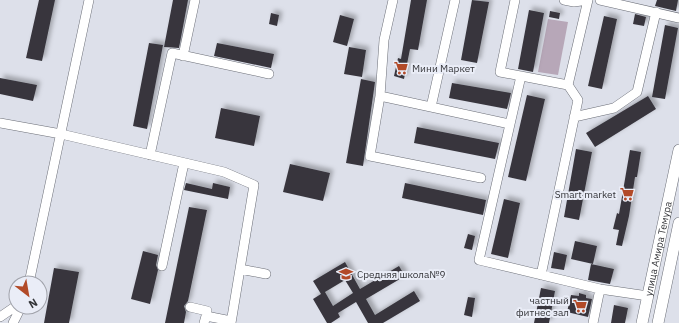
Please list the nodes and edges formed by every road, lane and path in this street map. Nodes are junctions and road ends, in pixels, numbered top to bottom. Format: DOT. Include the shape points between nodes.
graph roads {
  1 [pos="89,0"];
  2 [pos="195,0"];
  3 [pos="393,0"];
  4 [pos="455,0"];
  5 [pos="515,0"];
  6 [pos="564,0"];
  7 [pos="588,0"];
  8 [pos="600,0"];
  9 [pos="656,12"];
  10 [pos="679,18"];
  11 [pos="183,56"];
  12 [pos="269,74"];
  13 [pos="521,76"];
  14 [pos="568,85"];
  15 [pos="380,96"];
  16 [pos="431,107"];
  17 [pos="574,117"];
  18 [pos="0,123"];
  19 [pos="510,124"];
  20 [pos="61,134"];
  21 [pos="679,150"];
  22 [pos="150,155"];
  23 [pos="184,163"];
  24 [pos="480,178"];
  25 [pos="679,223"];
  26 [pos="162,266"];
  27 [pos="240,269"];
  28 [pos="266,274"];
  29 [pos="31,275"];
  30 [pos="541,275"];
  31 [pos="600,289"];
  32 [pos="648,296"];
  33 [pos="190,308"];
  34 [pos="205,319"];
  35 [pos="231,322"];
  36 [pos="593,323"];
  37 [pos="642,323"];
  38 [pos="658,323"];
  1 -- 20 [label="street"];
  2 -- 11 [label="street"];
  3 -- 15 [label="street" via="384,40"];
  4 -- 16 [label="street"];
  5 -- 13 [label="street" via="500,72"];
  6 -- 7 [label="street"];
  7 -- 14 [label="street"];
  8 -- 9 [label="street"];
  9 -- 10 [label="street"];
  9 -- 17 [label="street" via="637,92 614,108"];
  11 -- 12 [label="street"];
  11 -- 22 [label="street" via="172,53"];
  13 -- 14 [label="street"];
  13 -- 19 [label="street"];
  14 -- 17 [label="street" via="578,100"];
  15 -- 16 [label="street"];
  15 -- 24 [label="street" via="370,156"];
  16 -- 19 [label="street"];
  17 -- 30 [label="street"];
  18 -- 20 [label="street"];
  19 -- 30 [label="street" via="479,260"];
  20 -- 22 [label="street"];
  20 -- 29 [label="street"];
  21 -- 32 [label="main road, улица Амира Темура"];
  22 -- 23 [label="street"];
  23 -- 26 [label="street"];
  23 -- 27 [label="street" via="224,172 254,185"];
  25 -- 38 [label="main road, улица Амира Темура"];
  27 -- 28 [label="street"];
  27 -- 35 [label="street"];
  30 -- 31 [label="street"];
  31 -- 32 [label="street"];
  31 -- 36 [label="street"];
  32 -- 37 [label="main road, улица Амира Темура"];
  33 -- 34 [label="street" via="207,311"];
  34 -- 35 [label="street"];
}
